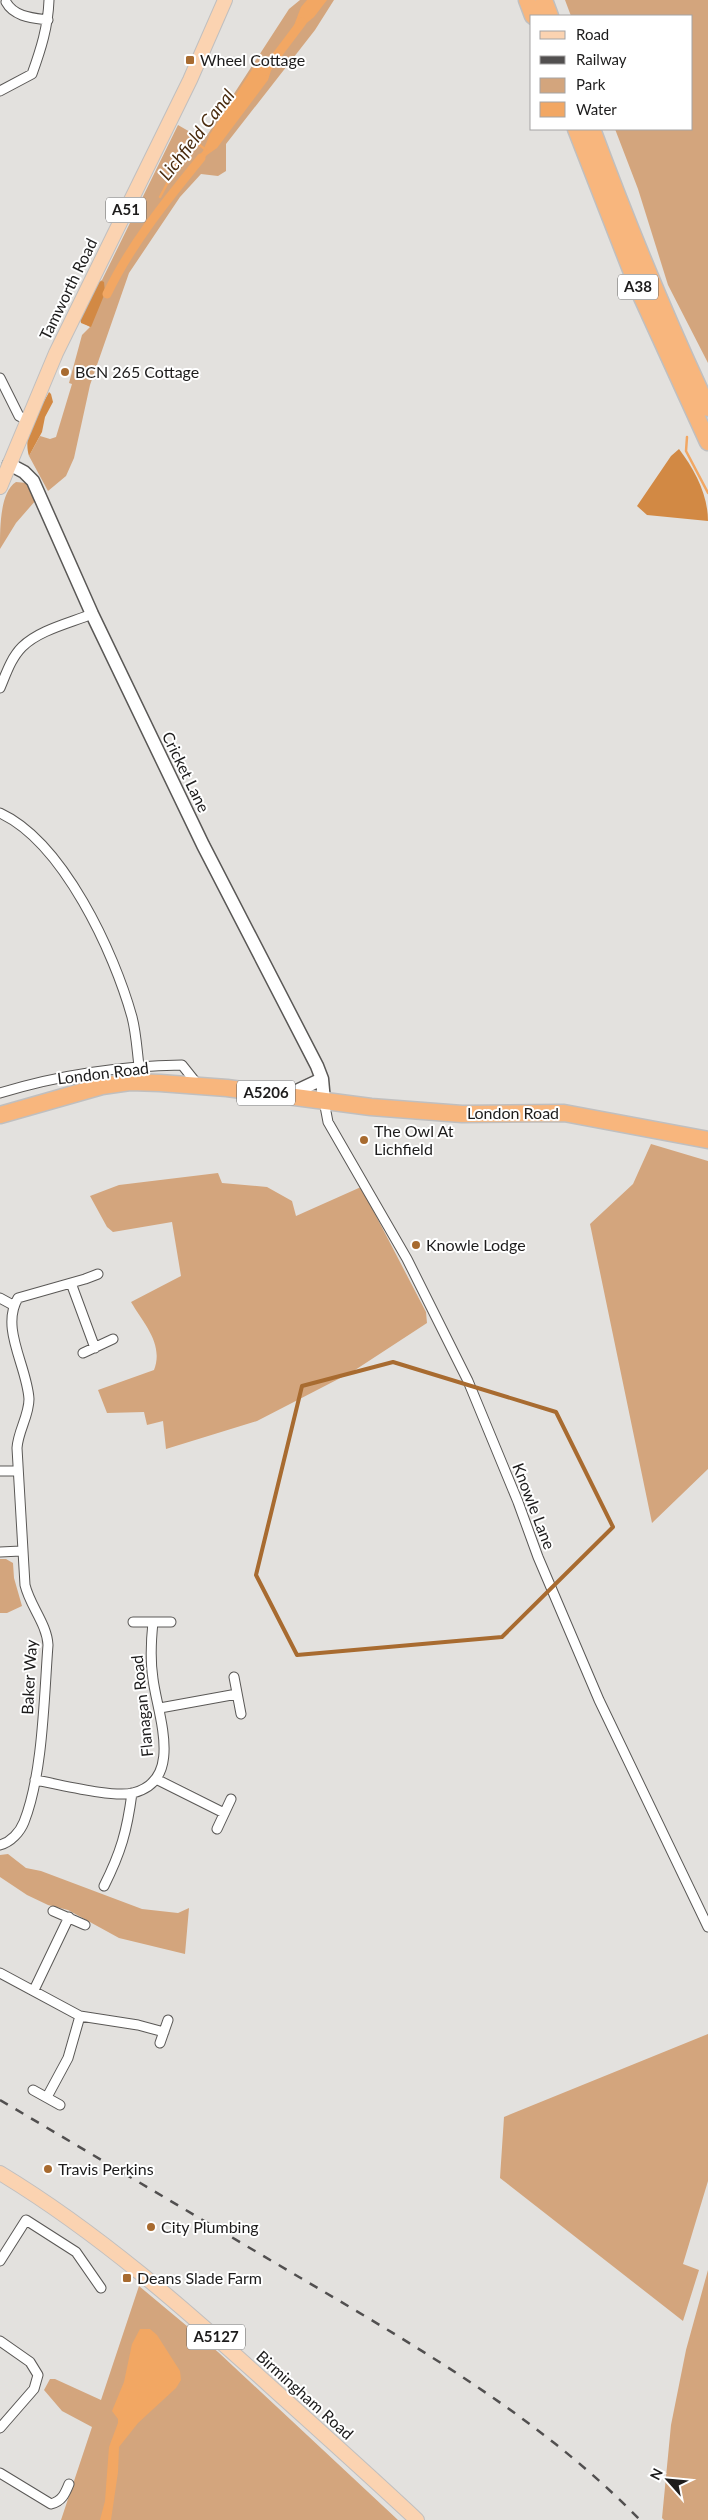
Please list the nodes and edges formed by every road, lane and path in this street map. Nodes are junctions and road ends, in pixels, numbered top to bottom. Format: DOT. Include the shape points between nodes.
graph roads {
  1 [pos="49,0"];
  2 [pos="225,0"];
  3 [pos="527,0"];
  4 [pos="544,0"];
  5 [pos="6,2"];
  6 [pos="533,15"];
  7 [pos="550,15"];
  8 [pos="48,20"];
  9 [pos="0,92"];
  10 [pos="576,130"];
  11 [pos="592,130"];
  12 [pos="0,378"];
  13 [pos="708,408"];
  14 [pos="27,420"];
  15 [pos="708,442"];
  16 [pos="9,464"];
  17 [pos="0,487"];
  18 [pos="92,614"];
  19 [pos="0,688"];
  20 [pos="0,813"];
  21 [pos="139,1066"];
  22 [pos="322,1079"];
  23 [pos="198,1084"];
  24 [pos="0,1093"];
  25 [pos="286,1096"];
  26 [pos="324,1101"];
  27 [pos="0,1115"];
  28 [pos="708,1140"];
  29 [pos="98,1274"];
  30 [pos="70,1283"];
  31 [pos="0,1298"];
  32 [pos="11,1304"];
  33 [pos="112,1340"];
  34 [pos="95,1348"];
  35 [pos="83,1353"];
  36 [pos="0,1471"];
  37 [pos="18,1471"];
  38 [pos="21,1551"];
  39 [pos="0,1552"];
  40 [pos="133,1622"];
  41 [pos="153,1622"];
  42 [pos="171,1622"];
  43 [pos="234,1677"];
  44 [pos="237,1694"];
  45 [pos="160,1708"];
  46 [pos="241,1714"];
  47 [pos="156,1779"];
  48 [pos="35,1780"];
  49 [pos="132,1793"];
  50 [pos="230,1799"];
  51 [pos="224,1813"];
  52 [pos="217,1829"];
  53 [pos="0,1845"];
  54 [pos="104,1886"];
  55 [pos="53,1912"];
  56 [pos="70,1917"];
  57 [pos="85,1925"];
  58 [pos="708,1927"];
  59 [pos="0,1973"];
  60 [pos="34,1990"];
  61 [pos="80,2016"];
  62 [pos="168,2020"];
  63 [pos="164,2032"];
  64 [pos="160,2043"];
  65 [pos="33,2090"];
  66 [pos="47,2098"];
  67 [pos="60,2105"];
  68 [pos="0,2173"];
  69 [pos="0,2261"];
  70 [pos="101,2288"];
  71 [pos="0,2341"];
  72 [pos="0,2428"];
  73 [pos="0,2473"];
  74 [pos="69,2484"];
  75 [pos="417,2520"];
  1 -- 8 [label="street"];
  2 -- 14 [label="main road, Tamworth Road / A51"];
  3 -- 6 [label="highway"];
  4 -- 7 [label="highway"];
  5 -- 8 [label="street" via="18,14"];
  8 -- 9 [label="street" via="32,74"];
  10 -- 15 [label="highway, A38" via="640,293"];
  11 -- 13 [label="highway, A38" via="619,201"];
  12 -- 14 [label="street" via="19,416"];
  14 -- 16 [label="main road, Tamworth Road / A51"];
  16 -- 17 [label="main road, Tamworth Road / A51"];
  16 -- 18 [label="street, Cricket Lane" via="33,481"];
  18 -- 19 [label="street" via="33,639 22,647"];
  18 -- 22 [label="street, Cricket Lane" via="203,845"];
  20 -- 21 [label="street" via="21,825 40,842 81,897 121,982 132,1019"];
  21 -- 23 [label="street, London Road" via="182,1065"];
  21 -- 24 [label="street, London Road" via="36,1082"];
  22 -- 25 [label="street"];
  22 -- 26 [label="street, Cricket Lane"];
  23 -- 25 [label="highway, London Road / A5206"];
  23 -- 27 [label="highway, London Road / A5206" via="130,1082 102,1086"];
  25 -- 26 [label="highway, London Road / A5206"];
  26 -- 28 [label="highway, London Road / A5206" via="371,1108 462,1114 564,1113"];
  26 -- 58 [label="street, Knowle Lane" via="328,1122 337,1140 407,1259 464,1372 599,1700"];
  29 -- 30 [label="street"];
  30 -- 32 [label="street" via="18,1298"];
  30 -- 34 [label="street"];
  31 -- 32 [label="street"];
  32 -- 37 [label="street, Baker Way" via="5,1320 6,1332 29,1400 18,1436"];
  33 -- 34 [label="street"];
  34 -- 35 [label="street"];
  36 -- 37 [label="street"];
  37 -- 38 [label="street, Baker Way"];
  38 -- 39 [label="street"];
  38 -- 48 [label="street, Baker Way" via="26,1592 45,1630 48,1645"];
  40 -- 41 [label="street"];
  41 -- 42 [label="street"];
  41 -- 45 [label="street, Flanagan Road" via="152,1672"];
  43 -- 44 [label="street"];
  44 -- 45 [label="street"];
  44 -- 46 [label="street"];
  45 -- 47 [label="street, Flanagan Road" via="164,1751 162,1769"];
  47 -- 49 [label="street, Flanagan Road"];
  47 -- 51 [label="street"];
  48 -- 49 [label="street"];
  48 -- 53 [label="street, Baker Way" via="24,1823 14,1837"];
  49 -- 54 [label="street" via="123,1844"];
  50 -- 51 [label="street"];
  51 -- 52 [label="street"];
  55 -- 56 [label="street"];
  56 -- 57 [label="street"];
  56 -- 60 [label="street"];
  59 -- 60 [label="street"];
  60 -- 61 [label="street"];
  61 -- 63 [label="street"];
  61 -- 66 [label="street" via="68,2058"];
  62 -- 63 [label="street"];
  63 -- 64 [label="street"];
  65 -- 66 [label="street"];
  66 -- 67 [label="street"];
  68 -- 75 [label="main road, Birmingham Road / A5127" via="76,2222 126,2260"];
  69 -- 70 [label="street" via="26,2220 76,2252"];
  71 -- 72 [label="street" via="30,2362 38,2375 34,2390"];
  73 -- 74 [label="street" via="51,2504 58,2502"];
}
